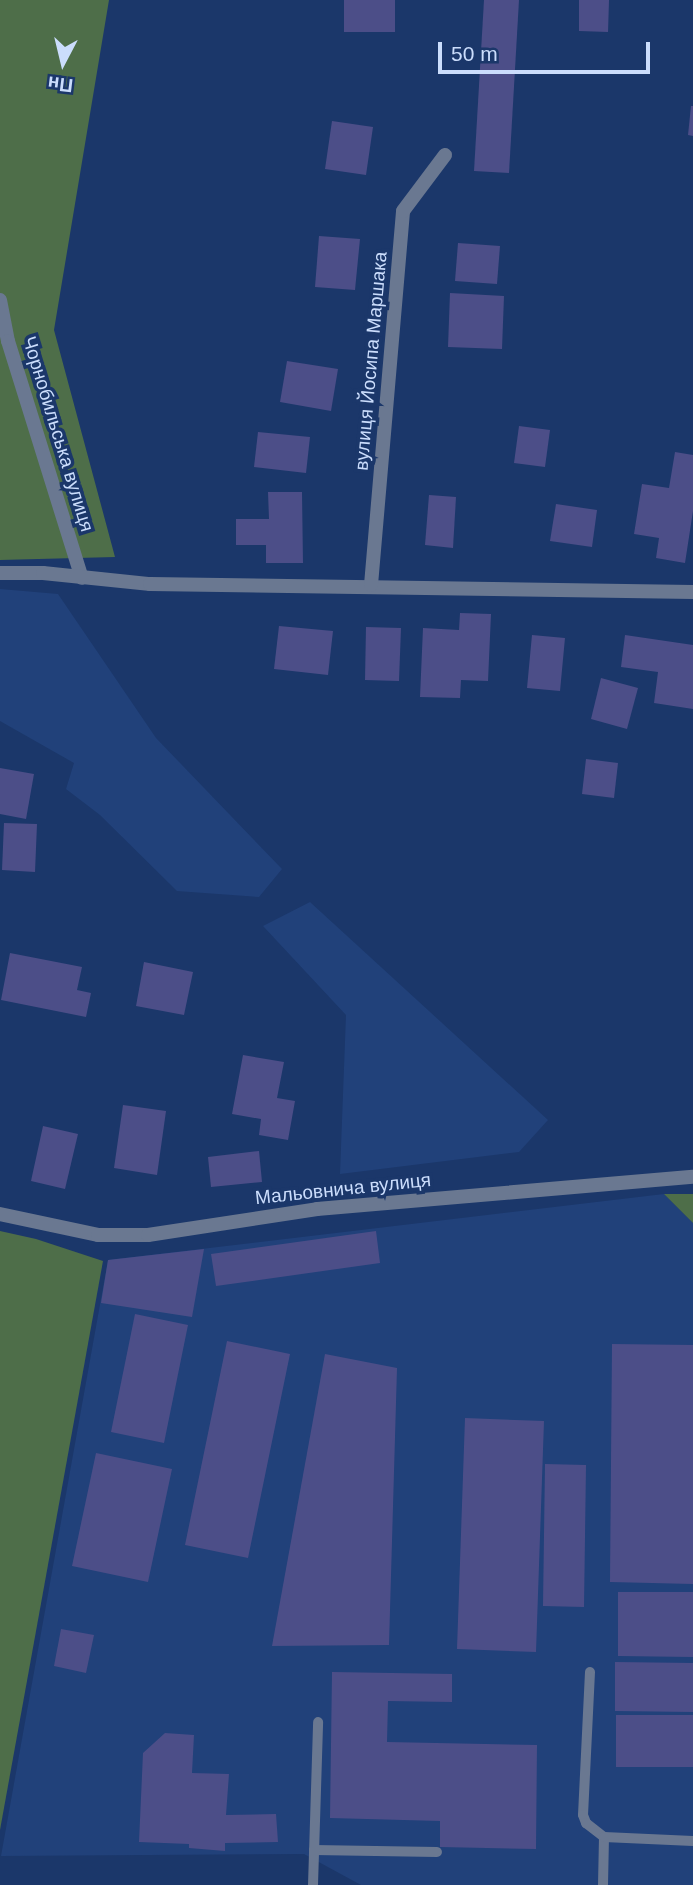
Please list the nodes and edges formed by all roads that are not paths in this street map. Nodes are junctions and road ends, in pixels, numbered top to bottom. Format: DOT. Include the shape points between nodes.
graph roads {
  1 [pos="445,155"];
  2 [pos="0,300"];
  3 [pos="0,573"];
  4 [pos="82,578"];
  5 [pos="371,585"];
  6 [pos="693,592"];
  7 [pos="693,1177"];
  8 [pos="0,1214"];
  9 [pos="590,1672"];
  10 [pos="318,1722"];
  11 [pos="604,1836"];
  12 [pos="693,1841"];
  13 [pos="314,1850"];
  14 [pos="437,1852"];
  15 [pos="313,1885"];
  16 [pos="603,1885"];
  1 -- 5 [label="street, вулиця Йосипа Маршака" via="403,211"];
  2 -- 4 [label="street, Чорнобильська вулиця" via="8,341"];
  3 -- 4 [label="street"];
  4 -- 5 [label="street" via="150,584"];
  5 -- 6 [label="street"];
  7 -- 8 [label="street, Мальовнича вулиця" via="317,1209 148,1234 98,1236"];
  9 -- 11 [label="lane" via="583,1815 586,1823"];
  10 -- 13 [label="lane"];
  11 -- 12 [label="lane"];
  11 -- 16 [label="lane"];
  13 -- 14 [label="lane"];
  13 -- 15 [label="lane"];
}
